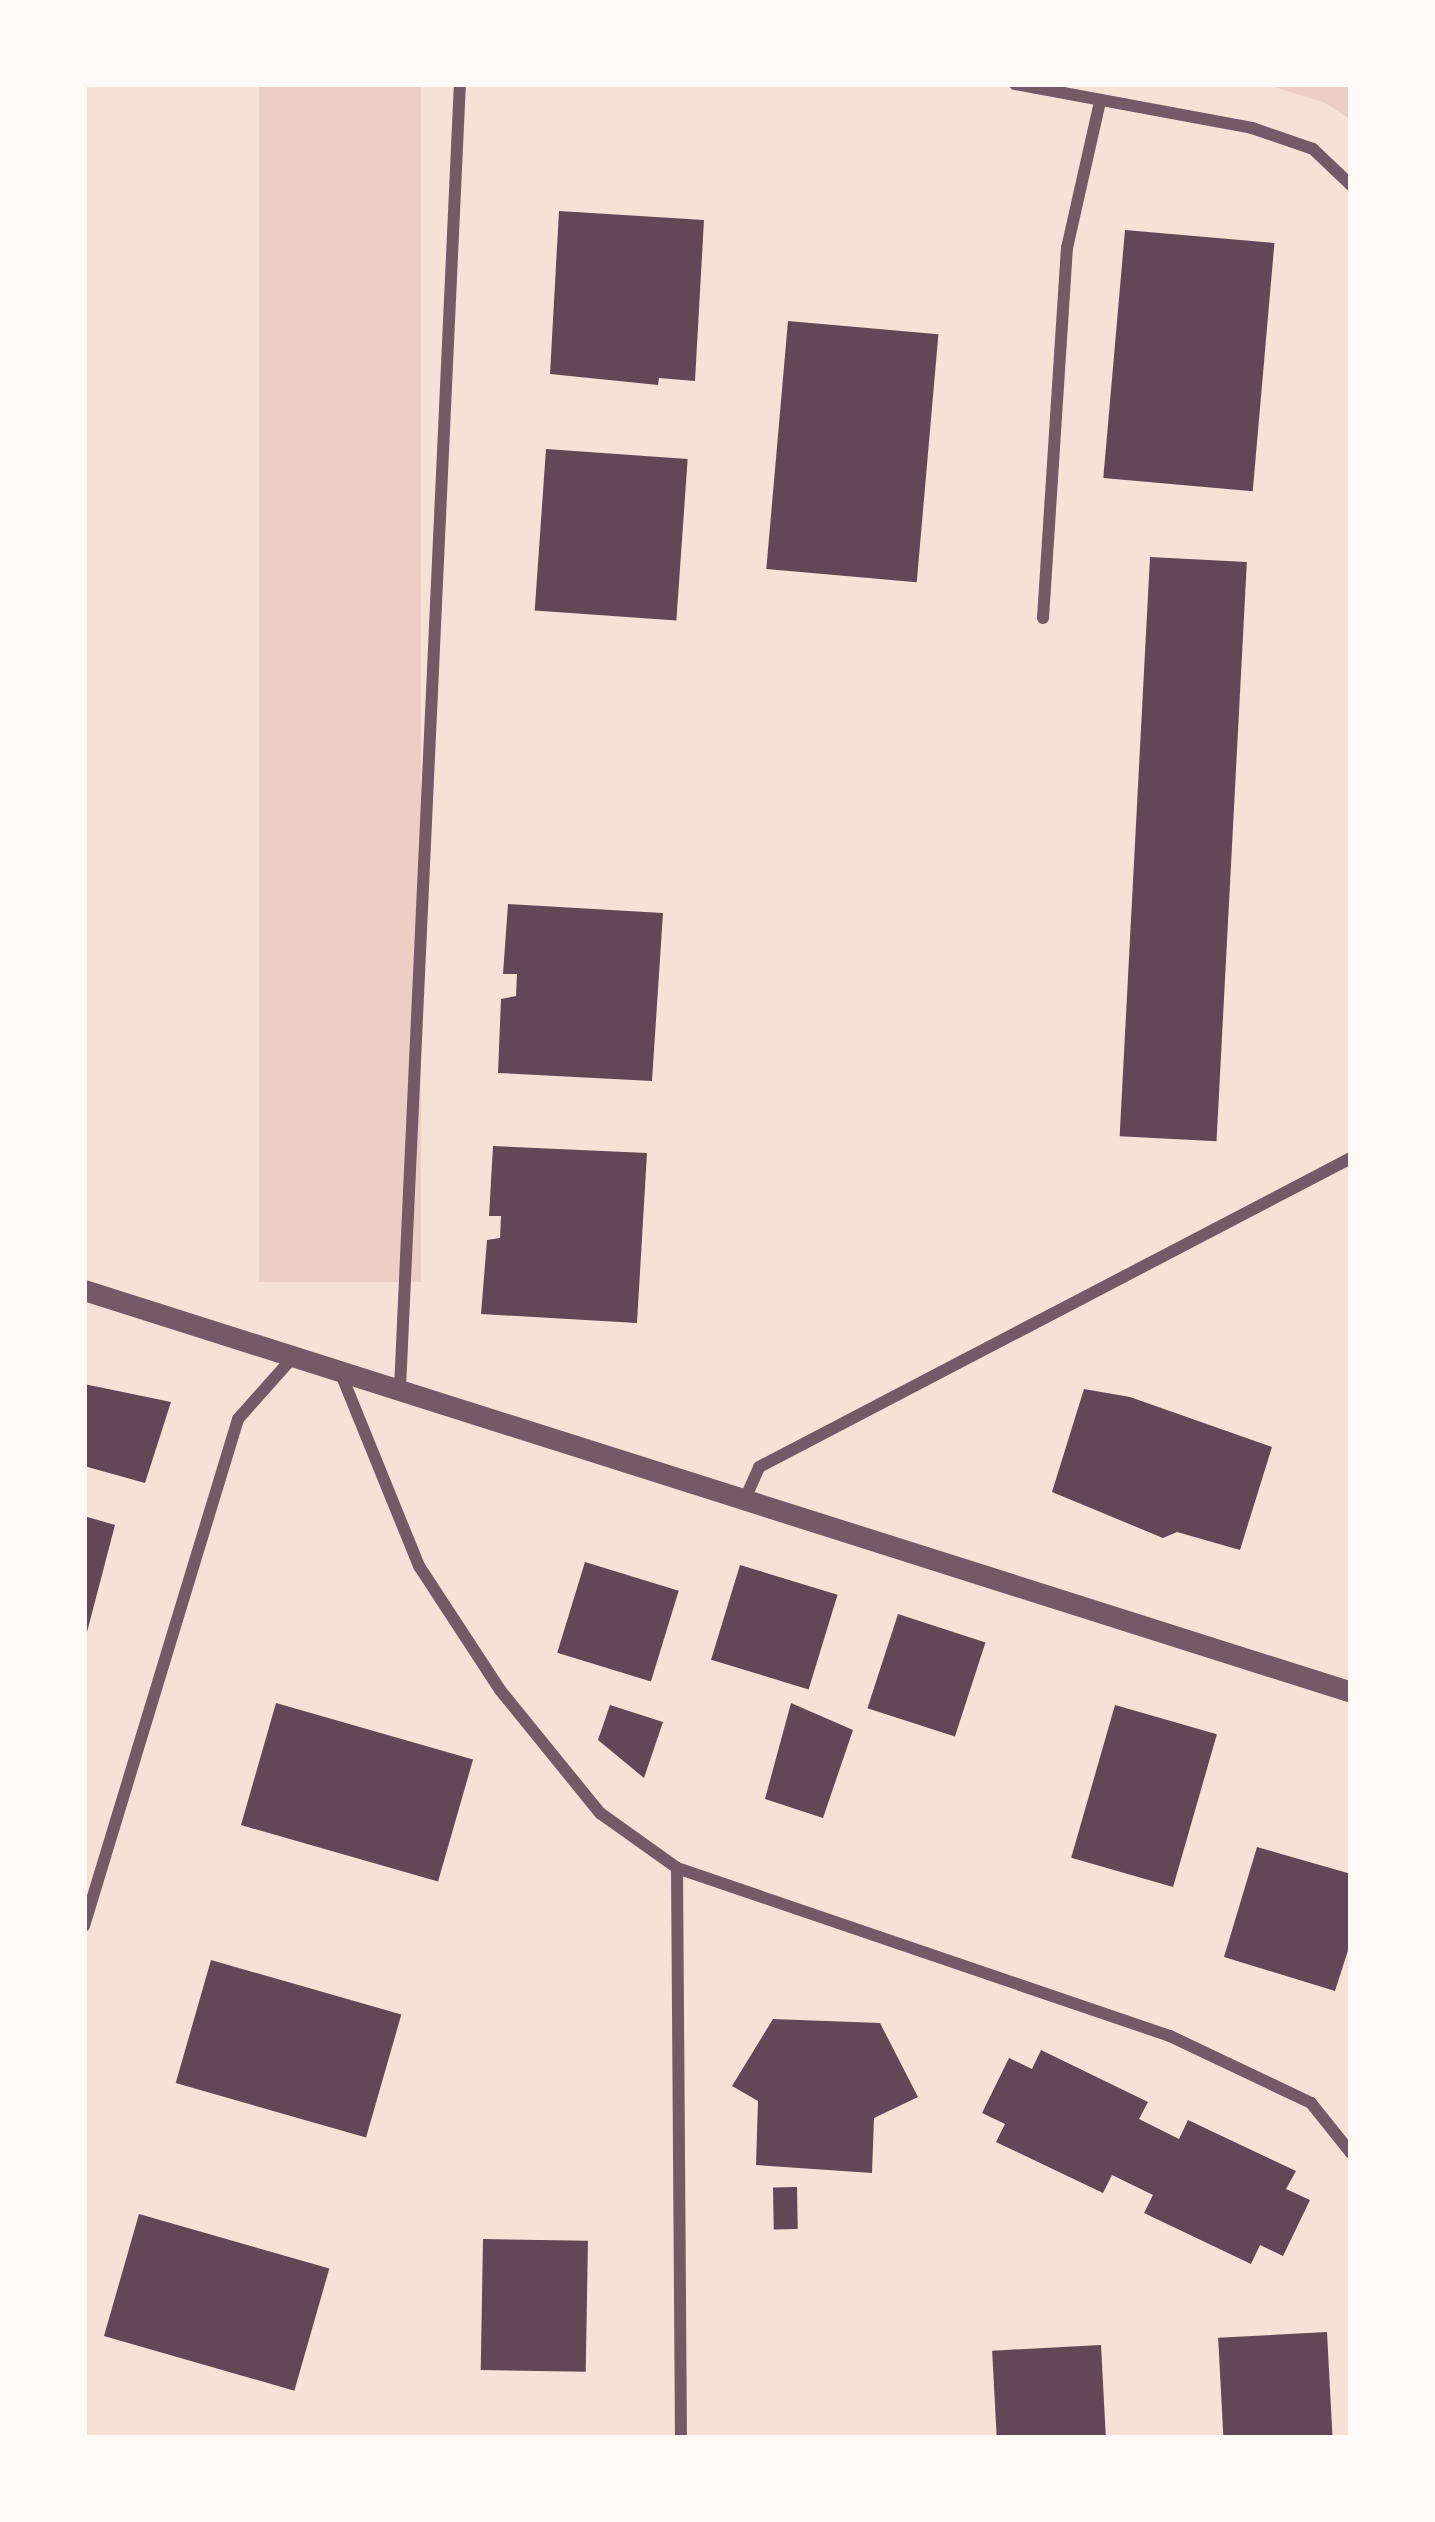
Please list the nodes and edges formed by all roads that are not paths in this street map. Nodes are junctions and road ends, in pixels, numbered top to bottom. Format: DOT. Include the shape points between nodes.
graph roads {
  1 [pos="460,84"];
  2 [pos="1015,84"];
  3 [pos="1100,101"];
  4 [pos="1351,185"];
  5 [pos="1043,618"];
  6 [pos="1351,1158"];
  7 [pos="84,1290"];
  8 [pos="295,1355"];
  9 [pos="339,1369"];
  10 [pos="400,1388"];
  11 [pos="745,1498"];
  12 [pos="1351,1692"];
  13 [pos="676,1868"];
  14 [pos="84,1926"];
  15 [pos="1351,2153"];
  16 [pos="682,2438"];
  1 -- 10 [label="street"];
  2 -- 3 [label="street"];
  3 -- 4 [label="street" via="1252,128 1313,148"];
  3 -- 5 [label="street" via="1066,248"];
  6 -- 11 [label="street" via="759,1467"];
  7 -- 8 [label="street"];
  8 -- 9 [label="street"];
  8 -- 14 [label="street" via="238,1419"];
  9 -- 10 [label="street"];
  9 -- 13 [label="street" via="419,1566 500,1690 600,1813"];
  10 -- 11 [label="street"];
  11 -- 12 [label="street"];
  13 -- 15 [label="street" via="1169,2036 1311,2104"];
  13 -- 16 [label="street"];
}
